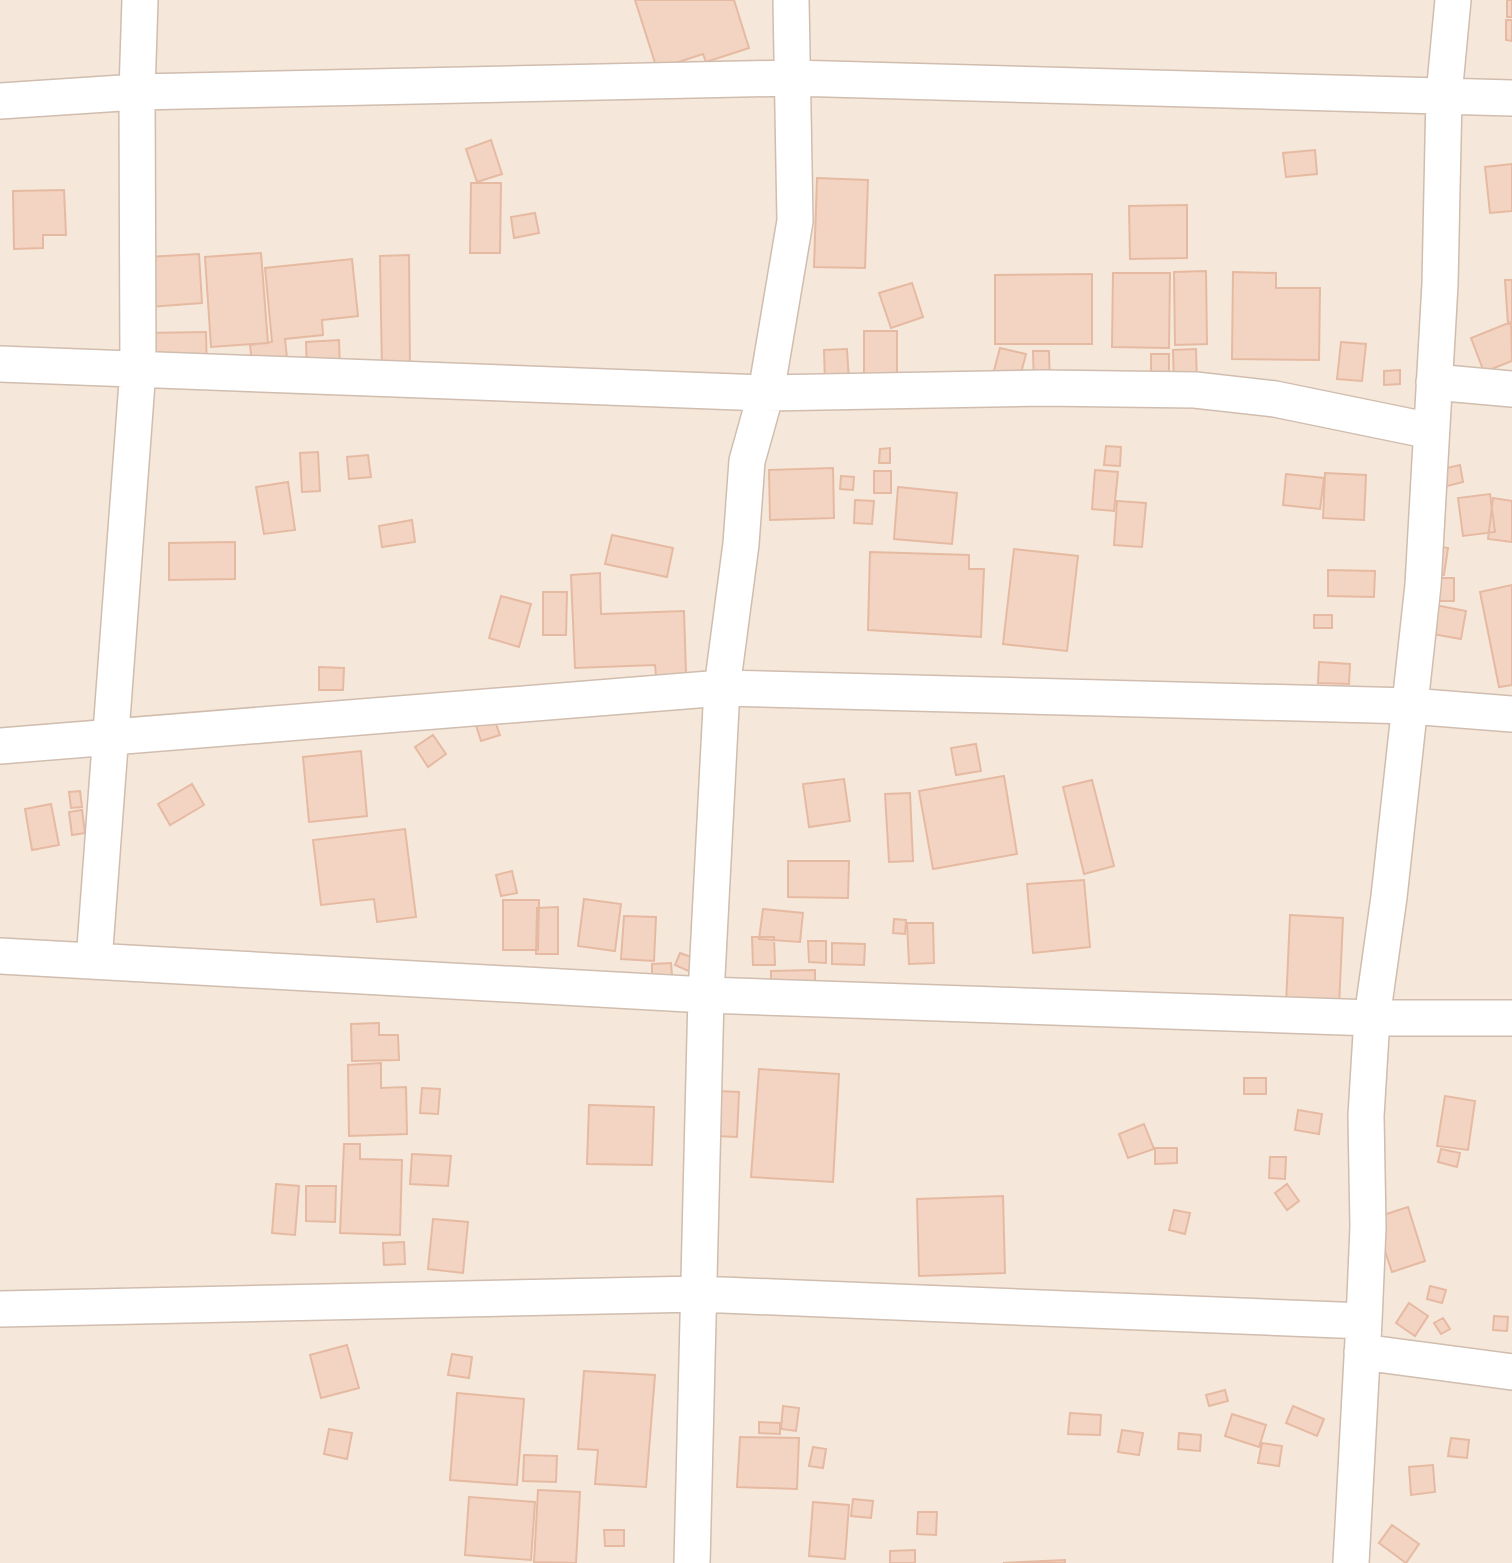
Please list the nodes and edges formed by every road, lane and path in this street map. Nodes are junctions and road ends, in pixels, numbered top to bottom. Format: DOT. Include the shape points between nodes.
graph roads {
  1 [pos="140,0"];
  2 [pos="791,0"];
  3 [pos="1452,0"];
  4 [pos="793,78"];
  5 [pos="136,92"];
  6 [pos="1444,95"];
  7 [pos="1512,98"];
  8 [pos="0,100"];
  9 [pos="0,364"];
  10 [pos="138,369"];
  11 [pos="1434,382"];
  12 [pos="1512,389"];
  13 [pos="766,393"];
  14 [pos="1431,432"];
  15 [pos="722,688"];
  16 [pos="1410,706"];
  17 [pos="1512,714"];
  18 [pos="111,737"];
  19 [pos="0,746"];
  20 [pos="0,956"];
  21 [pos="94,961"];
  22 [pos="706,995"];
  23 [pos="1372,1018"];
  24 [pos="1512,1018"];
  25 [pos="698,1294"];
  26 [pos="0,1309"];
  27 [pos="1363,1337"];
  28 [pos="1512,1372"];
  29 [pos="692,1563"];
  30 [pos="1351,1563"];
  1 -- 5 [label="street"];
  2 -- 4 [label="street"];
  3 -- 6 [label="street"];
  4 -- 5 [label="street"];
  4 -- 6 [label="street"];
  4 -- 13 [label="street" via="795,222"];
  5 -- 8 [label="street"];
  5 -- 10 [label="street"];
  6 -- 7 [label="street"];
  6 -- 11 [label="street"];
  9 -- 10 [label="street"];
  10 -- 13 [label="street"];
  10 -- 18 [label="street"];
  11 -- 12 [label="street"];
  11 -- 14 [label="street"];
  13 -- 14 [label="street" via="1195,390 1275,399"];
  13 -- 15 [label="street" via="747,461"];
  14 -- 16 [label="street" via="1423,585"];
  15 -- 16 [label="street"];
  15 -- 18 [label="street"];
  15 -- 22 [label="street"];
  16 -- 17 [label="street"];
  16 -- 23 [label="street"];
  18 -- 19 [label="street"];
  18 -- 21 [label="street"];
  20 -- 21 [label="street"];
  21 -- 22 [label="street"];
  22 -- 23 [label="street"];
  22 -- 25 [label="street"];
  23 -- 24 [label="street"];
  23 -- 27 [label="street"];
  25 -- 26 [label="street"];
  25 -- 27 [label="street"];
  25 -- 29 [label="street"];
  27 -- 28 [label="street"];
  27 -- 30 [label="street"];
}
